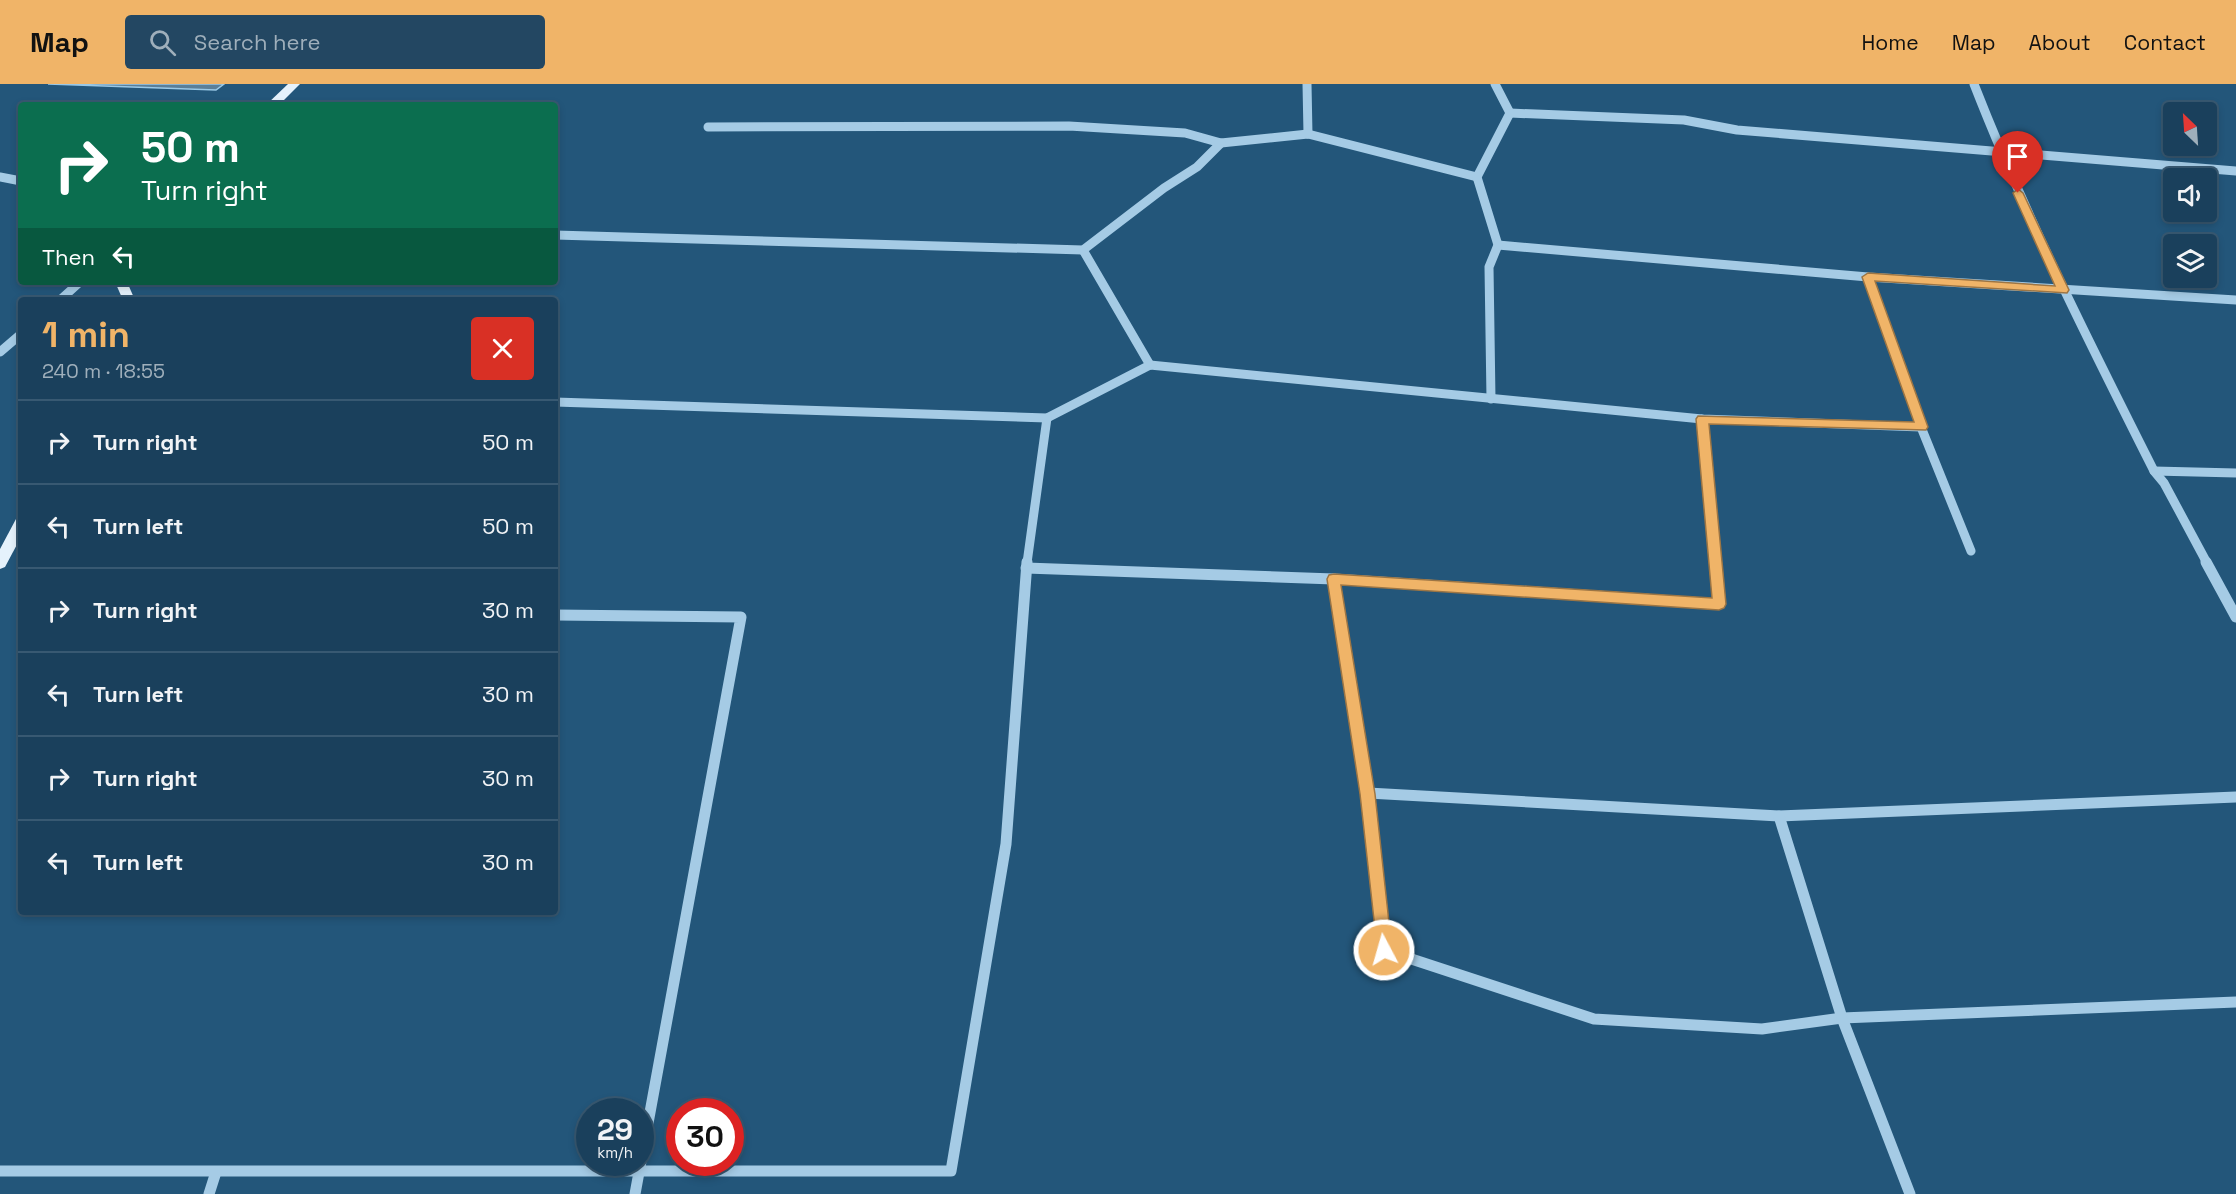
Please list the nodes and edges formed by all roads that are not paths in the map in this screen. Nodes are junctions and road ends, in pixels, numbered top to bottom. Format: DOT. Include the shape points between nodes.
graph roads {
  1 [pos="295,84"];
  2 [pos="1307,84"];
  3 [pos="1495,84"];
  4 [pos="1974,84"];
  5 [pos="275,102"];
  6 [pos="1510,112"];
  7 [pos="708,127"];
  8 [pos="1308,134"];
  9 [pos="1221,143"];
  10 [pos="2000,154"];
  11 [pos="2236,171"];
  12 [pos="0,177"];
  13 [pos="1477,177"];
  14 [pos="18,180"];
  15 [pos="558,235"];
  16 [pos="1498,244"];
  17 [pos="1083,250"];
  18 [pos="1868,277"];
  19 [pos="77,285"];
  20 [pos="2063,290"];
  21 [pos="63,297"];
  22 [pos="2236,300"];
  23 [pos="18,337"];
  24 [pos="0,352"];
  25 [pos="1150,365"];
  26 [pos="1491,399"];
  27 [pos="558,402"];
  28 [pos="1047,418"];
  29 [pos="1702,419"];
  30 [pos="1922,427"];
  31 [pos="2154,471"];
  32 [pos="2236,473"];
  33 [pos="18,529"];
  34 [pos="1971,551"];
  35 [pos="0,563"];
  36 [pos="1026,568"];
  37 [pos="1334,579"];
  38 [pos="558,615"];
  39 [pos="2236,617"];
  40 [pos="1368,794"];
  41 [pos="2236,797"];
  42 [pos="1779,816"];
  43 [pos="2236,1002"];
  44 [pos="1842,1018"];
  45 [pos="653,1098"];
  46 [pos="0,1171"];
  47 [pos="216,1172"];
  48 [pos="576,1172"];
  49 [pos="654,1172"];
  50 [pos="638,1176"];
  51 [pos="209,1194"];
  52 [pos="635,1194"];
  53 [pos="1910,1194"];
  1 -- 5 [label="main road"];
  2 -- 8 [label="street"];
  3 -- 6 [label="street"];
  4 -- 10 [label="street"];
  6 -- 10 [label="street" via="1684,120 1737,130"];
  6 -- 13 [label="street"];
  7 -- 9 [label="street" via="1069,126 1185,133"];
  8 -- 9 [label="street"];
  8 -- 13 [label="street"];
  9 -- 17 [label="street" via="1197,167"];
  10 -- 11 [label="street"];
  10 -- 20 [label="street"];
  12 -- 14 [label="street"];
  13 -- 16 [label="street"];
  15 -- 17 [label="street"];
  16 -- 18 [label="street"];
  16 -- 26 [label="street" via="1489,267"];
  17 -- 25 [label="street"];
  18 -- 20 [label="street"];
  18 -- 30 [label="street"];
  19 -- 21 [label="street"];
  20 -- 22 [label="street"];
  20 -- 31 [label="street"];
  23 -- 24 [label="street"];
  25 -- 26 [label="street"];
  25 -- 28 [label="street"];
  26 -- 29 [label="street"];
  27 -- 28 [label="street"];
  28 -- 36 [label="street"];
  29 -- 30 [label="street"];
  29 -- 37 [label="street" via="1719,604"];
  30 -- 34 [label="street"];
  31 -- 32 [label="street"];
  31 -- 39 [label="street"];
  33 -- 35 [label="main road"];
  36 -- 37 [label="street"];
  36 -- 49 [label="street" via="1006,844 951,1171"];
  37 -- 40 [label="street"];
  38 -- 45 [label="street" via="741,617"];
  40 -- 42 [label="street"];
  40 -- 44 [label="street" via="1384,950 1594,1019 1762,1029"];
  41 -- 42 [label="street"];
  42 -- 44 [label="street"];
  43 -- 44 [label="street"];
  44 -- 53 [label="street"];
  46 -- 47 [label="street"];
  47 -- 48 [label="street"];
  47 -- 51 [label="street"];
  50 -- 52 [label="street"];
}
